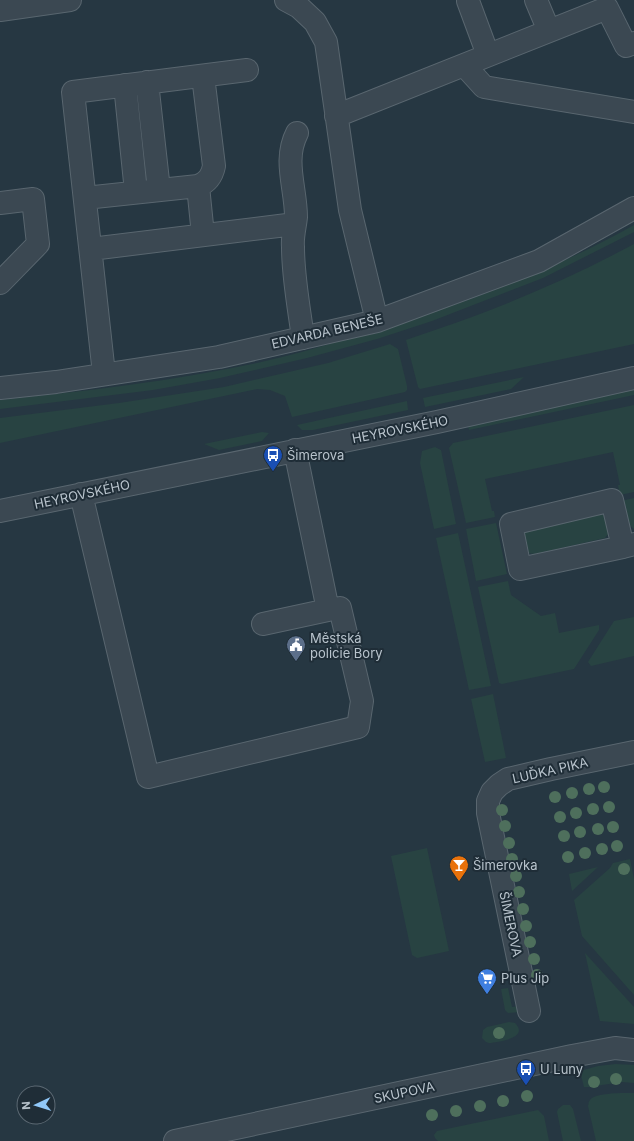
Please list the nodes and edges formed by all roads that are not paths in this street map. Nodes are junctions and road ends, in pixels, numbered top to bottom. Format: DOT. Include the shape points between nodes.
graph roads {
  1 [pos="70,0"];
  2 [pos="286,0"];
  3 [pos="536,0"];
  4 [pos="468,1"];
  5 [pos="606,4"];
  6 [pos="0,10"];
  7 [pos="549,31"];
  8 [pos="634,43"];
  9 [pos="488,56"];
  10 [pos="464,65"];
  11 [pos="247,70"];
  12 [pos="203,76"];
  13 [pos="147,82"];
  14 [pos="125,85"];
  15 [pos="634,112"];
  16 [pos="336,116"];
  17 [pos="297,133"];
  18 [pos="198,186"];
  19 [pos="159,190"];
  20 [pos="136,192"];
  21 [pos="85,198"];
  22 [pos="0,203"];
  23 [pos="634,208"];
  24 [pos="295,224"];
  25 [pos="203,235"];
  26 [pos="91,249"];
  27 [pos="0,283"];
  28 [pos="377,321"];
  29 [pos="303,338"];
  30 [pos="104,374"];
  31 [pos="634,378"];
  32 [pos="0,388"];
  33 [pos="295,450"];
  34 [pos="81,494"];
  35 [pos="0,511"];
  36 [pos="628,546"];
  37 [pos="328,610"];
  38 [pos="263,624"];
  39 [pos="634,752"];
  40 [pos="488,814"];
  41 [pos="529,1011"];
  42 [pos="634,1050"];
  43 [pos="175,1141"];
  1 -- 6 [label="street"];
  2 -- 16 [label="street" via="299,7 315,22 326,42"];
  3 -- 7 [label="street"];
  4 -- 9 [label="street"];
  5 -- 7 [label="street"];
  5 -- 8 [label="street" via="626,46"];
  7 -- 9 [label="street"];
  9 -- 10 [label="street"];
  10 -- 15 [label="street" via="484,87"];
  10 -- 16 [label="street"];
  11 -- 12 [label="street"];
  12 -- 13 [label="street"];
  12 -- 18 [label="street" via="214,166 209,178"];
  13 -- 14 [label="street"];
  13 -- 19 [label="street"];
  14 -- 20 [label="street"];
  14 -- 21 [label="street" via="73,92"];
  16 -- 28 [label="street" via="350,210"];
  17 -- 24 [label="street" via="290,154"];
  18 -- 19 [label="street"];
  18 -- 25 [label="street"];
  19 -- 20 [label="street"];
  20 -- 21 [label="street"];
  21 -- 26 [label="street"];
  22 -- 27 [label="street" via="33,199 38,244"];
  23 -- 28 [label="street, EDVARDA BENEŠE" via="539,261"];
  24 -- 25 [label="street"];
  24 -- 29 [label="street" via="293,246"];
  25 -- 26 [label="street"];
  26 -- 30 [label="street"];
  28 -- 29 [label="street, EDVARDA BENEŠE"];
  29 -- 30 [label="street, EDVARDA BENEŠE" via="219,357"];
  30 -- 32 [label="street, EDVARDA BENEŠE"];
  31 -- 33 [label="street, HEYROVSKÉHO" via="437,422"];
  33 -- 34 [label="street, HEYROVSKÉHO"];
  33 -- 37 [label="street"];
  34 -- 35 [label="street, HEYROVSKÉHO"];
  34 -- 37 [label="street" via="148,777 358,727 362,701 340,608"];
  36 -- 36 [label="street" via="520,569 511,524 612,500"];
  37 -- 38 [label="street"];
  39 -- 40 [label="street, LUĎKA PIKA" via="508,779 492,792 488,801"];
  40 -- 41 [label="street, ŠIMEROVA"];
  42 -- 43 [label="street, SKUPOVA" via="615,1048 566,1057"];
}
